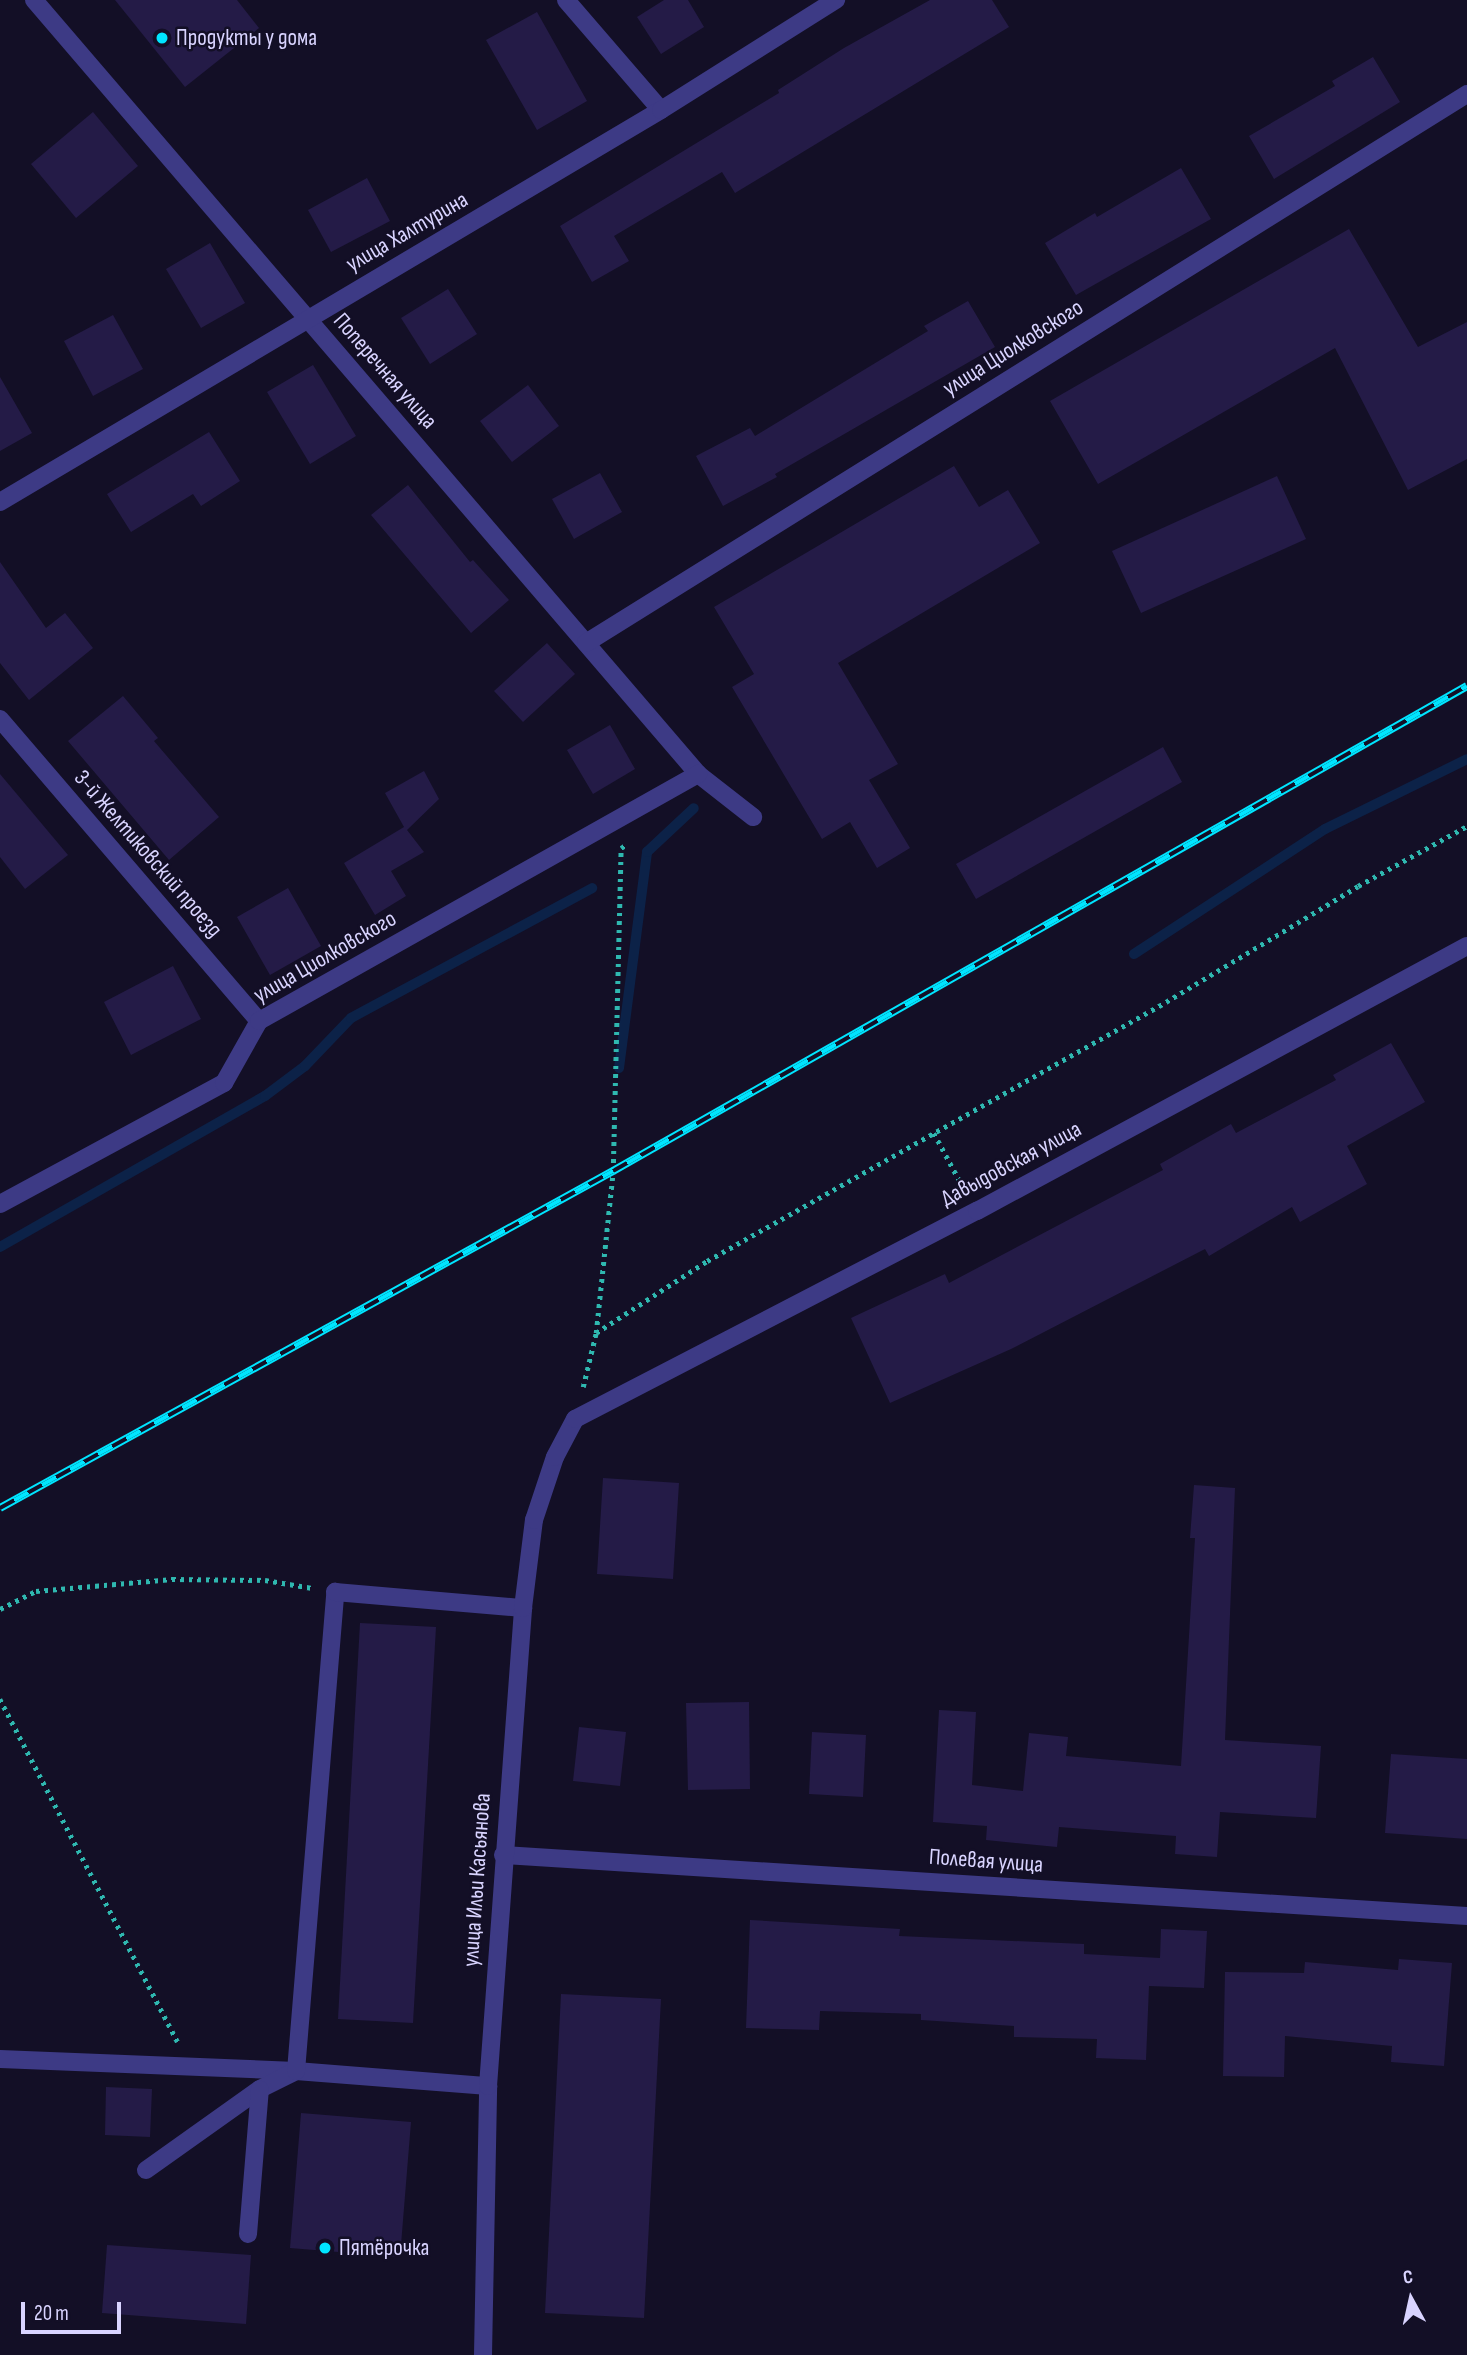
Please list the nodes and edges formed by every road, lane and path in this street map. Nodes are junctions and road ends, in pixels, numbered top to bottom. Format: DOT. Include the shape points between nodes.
graph roads {
  1 [pos="34,0"];
  2 [pos="566,0"];
  3 [pos="836,0"];
  4 [pos="1467,94"];
  5 [pos="661,110"];
  6 [pos="307,318"];
  7 [pos="0,502"];
  8 [pos="586,643"];
  9 [pos="0,719"];
  10 [pos="698,774"];
  11 [pos="752,817"];
  12 [pos="1467,826"];
  13 [pos="631,839"];
  14 [pos="1467,946"];
  15 [pos="259,1021"];
  16 [pos="934,1133"];
  17 [pos="0,1204"];
  18 [pos="976,1211"];
  19 [pos="596,1333"];
  20 [pos="575,1419"];
  21 [pos="335,1592"];
  22 [pos="523,1608"];
  23 [pos="0,1609"];
  24 [pos="0,1699"];
  25 [pos="503,1855"];
  26 [pos="1467,1916"];
  27 [pos="0,2059"];
  28 [pos="192,2067"];
  29 [pos="296,2071"];
  30 [pos="488,2086"];
  31 [pos="260,2089"];
  32 [pos="146,2170"];
  33 [pos="248,2234"];
  34 [pos="482,2355"];
  1 -- 6 [label="street, Поперечная улица"];
  2 -- 5 [label="street"];
  3 -- 5 [label="street, улица Халтурина"];
  4 -- 8 [label="street, улица Циолковского"];
  5 -- 6 [label="street, улица Халтурина"];
  6 -- 7 [label="street, улица Халтурина"];
  6 -- 8 [label="street, Поперечная улица"];
  8 -- 10 [label="street, Поперечная улица"];
  9 -- 15 [label="street, 3-й Желтиковский проезд"];
  10 -- 11 [label="street, Поперечная улица"];
  10 -- 15 [label="street, улица Циолковского"];
  12 -- 16 [label="path"];
  13 -- 19 [label="path" via="621,848 613,1171"];
  14 -- 18 [label="street, Давыдовская улица"];
  15 -- 17 [label="street, улица Циолковского" via="224,1083"];
  16 -- 18 [label="path"];
  16 -- 19 [label="path" via="707,1261"];
  18 -- 20 [label="street, Давыдовская улица"];
  19 -- 20 [label="path"];
  20 -- 22 [label="street, улица Ильи Касьянова" via="555,1457 534,1520"];
  21 -- 22 [label="street"];
  21 -- 23 [label="path" via="265,1580 172,1579 36,1591"];
  21 -- 29 [label="street"];
  22 -- 25 [label="street, улица Ильи Касьянова"];
  24 -- 28 [label="path"];
  25 -- 26 [label="street, Полевая улица"];
  25 -- 30 [label="street, улица Ильи Касьянова"];
  27 -- 28 [label="street"];
  28 -- 29 [label="street"];
  29 -- 30 [label="street"];
  29 -- 31 [label="street"];
  30 -- 34 [label="street, улица Ильи Касьянова"];
  31 -- 32 [label="street"];
  31 -- 33 [label="street"];
}
